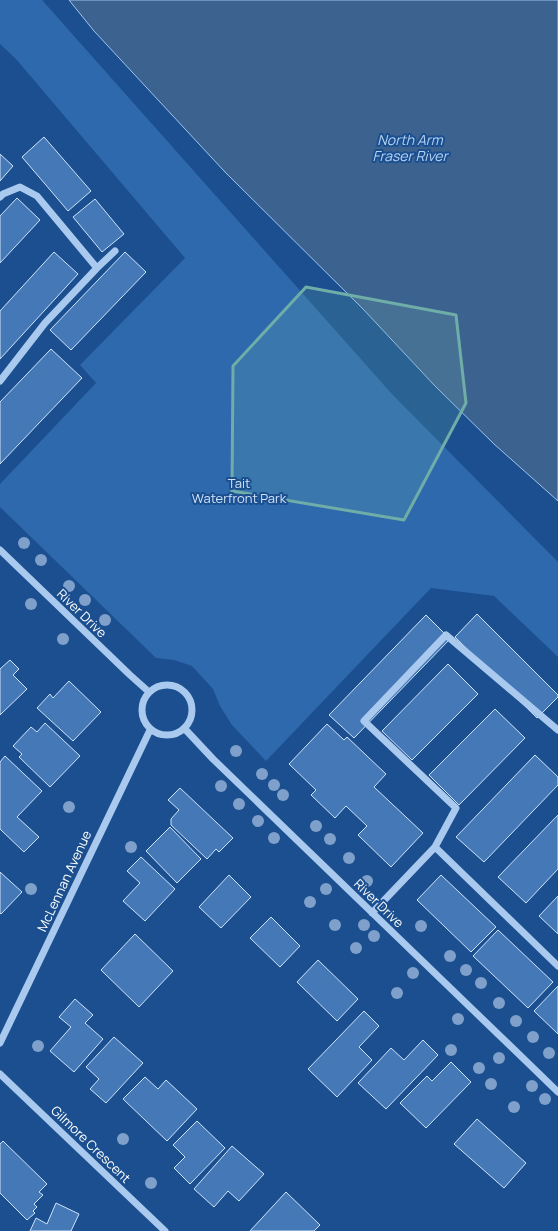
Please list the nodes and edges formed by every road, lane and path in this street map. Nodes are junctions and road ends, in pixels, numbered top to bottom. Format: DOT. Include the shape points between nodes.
graph roads {
  1 [pos="0,198"];
  2 [pos="115,251"];
  3 [pos="97,268"];
  4 [pos="0,381"];
  5 [pos="0,550"];
  6 [pos="149,692"];
  7 [pos="184,728"];
  8 [pos="150,730"];
  9 [pos="558,730"];
  10 [pos="435,847"];
  11 [pos="372,913"];
  12 [pos="558,966"];
  13 [pos="0,1043"];
  14 [pos="0,1074"];
  15 [pos="558,1092"];
  16 [pos="165,1231"];
  1 -- 3 [label="street" via="3,194 20,187 37,196"];
  2 -- 3 [label="street"];
  3 -- 4 [label="street" via="45,323"];
  5 -- 6 [label="street, River Drive"];
  6 -- 7 [label="street" via="165,685 181,689 191,703 192,712"];
  6 -- 8 [label="street" via="141,707 142,716"];
  7 -- 8 [label="street" via="173,735 165,736"];
  7 -- 11 [label="street, River Drive"];
  8 -- 13 [label="street, McLennan Avenue"];
  9 -- 10 [label="street" via="446,634 364,721 456,808"];
  10 -- 11 [label="street"];
  10 -- 12 [label="street"];
  11 -- 15 [label="street, River Drive"];
  14 -- 16 [label="street, Gilmore Crescent"];
}
